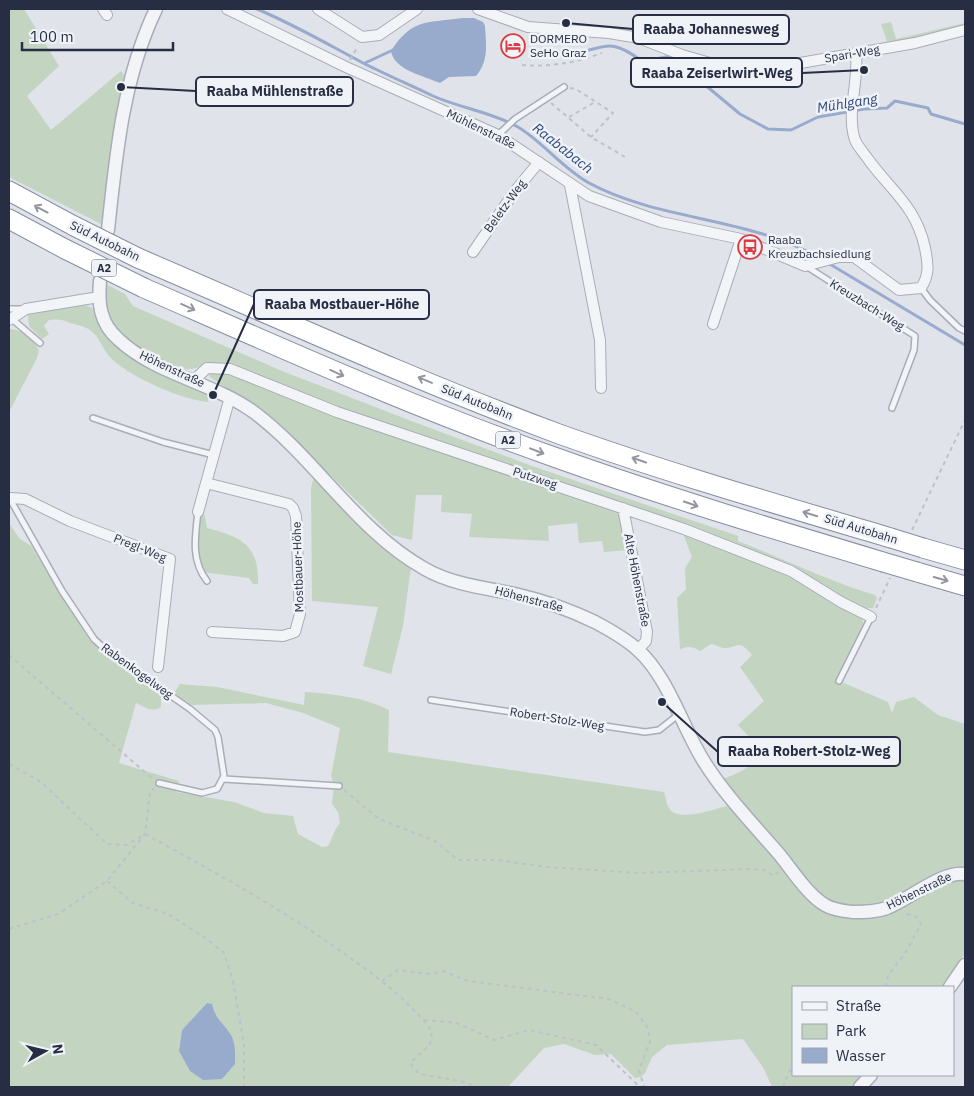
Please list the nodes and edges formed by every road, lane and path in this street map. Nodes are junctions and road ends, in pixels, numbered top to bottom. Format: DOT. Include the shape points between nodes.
graph roads {
  1 [pos="156,9"];
  2 [pos="227,9"];
  3 [pos="318,9"];
  4 [pos="417,9"];
  5 [pos="478,9"];
  6 [pos="965,30"];
  7 [pos="357,47"];
  8 [pos="856,53"];
  9 [pos="602,54"];
  10 [pos="349,63"];
  11 [pos="522,65"];
  12 [pos="564,87"];
  13 [pos="546,99"];
  14 [pos="595,102"];
  15 [pos="568,118"];
  16 [pos="498,135"];
  17 [pos="591,137"];
  18 [pos="625,157"];
  19 [pos="539,162"];
  20 [pos="570,185"];
  21 [pos="9,191"];
  22 [pos="9,219"];
  23 [pos="108,230"];
  24 [pos="741,239"];
  25 [pos="473,252"];
  26 [pos="810,264"];
  27 [pos="100,282"];
  28 [pos="921,288"];
  29 [pos="99,297"];
  30 [pos="10,316"];
  31 [pos="713,324"];
  32 [pos="965,330"];
  33 [pos="40,343"];
  34 [pos="194,380"];
  35 [pos="601,388"];
  36 [pos="230,397"];
  37 [pos="892,408"];
  38 [pos="93,418"];
  39 [pos="965,420"];
  40 [pos="214,455"];
  41 [pos="206,483"];
  42 [pos="9,497"];
  43 [pos="623,508"];
  44 [pos="198,512"];
  45 [pos="911,531"];
  46 [pos="965,560"];
  47 [pos="887,570"];
  48 [pos="207,581"];
  49 [pos="965,586"];
  50 [pos="871,617"];
  51 [pos="212,632"];
  52 [pos="638,650"];
  53 [pos="9,655"];
  54 [pos="158,667"];
  55 [pos="839,681"];
  56 [pos="431,700"];
  57 [pos="678,714"];
  58 [pos="9,764"];
  59 [pos="224,779"];
  60 [pos="159,783"];
  61 [pos="339,786"];
  62 [pos="145,834"];
  63 [pos="787,864"];
  64 [pos="965,874"];
  65 [pos="107,881"];
  66 [pos="885,909"];
  67 [pos="9,929"];
  68 [pos="965,965"];
  69 [pos="382,981"];
  70 [pos="886,986"];
  71 [pos="951,986"];
  72 [pos="424,1020"];
  73 [pos="792,1069"];
  74 [pos="870,1076"];
  75 [pos="244,1087"];
  76 [pos="477,1087"];
  77 [pos="640,1087"];
  78 [pos="644,1087"];
  79 [pos="783,1087"];
  80 [pos="860,1087"];
  1 -- 23 [label="street" via="137,50 128,88"];
  2 -- 16 [label="street, Mühlenstraße"];
  3 -- 4 [label="street" via="362,37 379,36"];
  5 -- 8 [label="street, Spari-Weg" via="528,26 639,38 682,55 738,70 766,69"];
  6 -- 8 [label="street, Spari-Weg"];
  7 -- 10 [label="path"];
  8 -- 28 [label="street" via="858,70 851,124 856,142 874,168 905,202 920,230 928,263"];
  9 -- 11 [label="path" via="572,63"];
  12 -- 13 [label="lane"];
  12 -- 14 [label="path" via="576,89"];
  13 -- 15 [label="path"];
  13 -- 16 [label="lane" via="515,118"];
  14 -- 15 [label="path"];
  14 -- 17 [label="path" via="613,113"];
  15 -- 17 [label="path"];
  16 -- 19 [label="street, Mühlenstraße"];
  17 -- 18 [label="path"];
  19 -- 20 [label="street, Mühlenstraße"];
  19 -- 25 [label="street, Beletz-Weg"];
  20 -- 24 [label="street, Kreuzbach-Weg" via="589,196 642,216"];
  20 -- 35 [label="street" via="600,340"];
  46 -- 21 [label="highway, Süd Autobahn / A2, one-way, bridge" via="713,485 469,400 138,258"];
  22 -- 47 [label="highway, Süd Autobahn / A2, one-way, bridge" via="144,288 345,376 553,457"];
  24 -- 26 [label="street, Kreuzbach-Weg"];
  24 -- 31 [label="street"];
  26 -- 28 [label="street, Kreuzbach-Weg" via="854,257 899,290"];
  26 -- 37 [label="lane, Kreuzbach-Weg" via="915,336 914,350"];
  27 -- 29 [label="street, Höhenstraße"];
  28 -- 32 [label="lane"];
  29 -- 30 [label="street" via="26,309"];
  29 -- 34 [label="street, Höhenstraße" via="106,326 119,340 157,364"];
  30 -- 33 [label="lane"];
  34 -- 36 [label="street, Höhenstraße"];
  34 -- 43 [label="street, Putzweg" via="207,368 230,369 338,412"];
  36 -- 40 [label="street"];
  36 -- 52 [label="street, Höhenstraße" via="279,434 376,532 405,556 453,581 572,611 610,630"];
  38 -- 40 [label="lane"];
  39 -- 45 [label="path"];
  40 -- 41 [label="street"];
  41 -- 44 [label="street"];
  41 -- 51 [label="street, Mostbauer-Höhe" via="289,504 293,508 300,614 295,632 283,636"];
  42 -- 54 [label="street, Pregl-Weg" via="25,499 170,559"];
  42 -- 59 [label="lane, Rabenkogelweg" via="46,564 94,639 215,730 224,763"];
  43 -- 50 [label="street, Putzweg" via="791,571"];
  43 -- 52 [label="street, Alte Höhenstraße" via="647,628 646,641"];
  44 -- 48 [label="lane" via="196,562"];
  47 -- 49 [label="highway, Süd Autobahn / A2, one-way, bridge" via="917,572"];
  47 -- 50 [label="path"];
  50 -- 55 [label="lane"];
  52 -- 57 [label="street, Höhenstraße" via="655,671"];
  53 -- 60 [label="path"];
  56 -- 57 [label="lane, Robert-Stolz-Weg" via="645,732 659,730"];
  57 -- 63 [label="street, Höhenstraße" via="717,782"];
  58 -- 62 [label="path" via="41,782 107,844 126,845"];
  59 -- 60 [label="lane" via="217,790 209,793"];
  59 -- 61 [label="lane"];
  60 -- 62 [label="path" via="150,792"];
  61 -- 63 [label="path" via="379,819 435,841 458,860 497,860 639,873 751,869 764,870 774,876"];
  62 -- 65 [label="path"];
  62 -- 69 [label="path" via="320,935"];
  63 -- 66 [label="street, Höhenstraße" via="818,899 832,908 866,912"];
  64 -- 66 [label="street, Höhenstraße" via="951,874"];
  65 -- 67 [label="path" via="58,914"];
  65 -- 75 [label="path" via="133,903 168,914 224,954 233,982 244,1044"];
  66 -- 70 [label="path" via="917,917 921,924 904,955 888,975"];
  68 -- 71 [label="street"];
  69 -- 72 [label="path"];
  69 -- 78 [label="path" via="398,970 431,974 444,971 468,981 609,999 636,1012 648,1028 650,1041 638,1070"];
  72 -- 76 [label="path" via="432,1031 430,1046 410,1063 419,1074"];
  72 -- 77 [label="path" via="456,1023 494,1040 529,1030 596,1046"];
  73 -- 79 [label="path"];
  74 -- 80 [label="street"];
}
